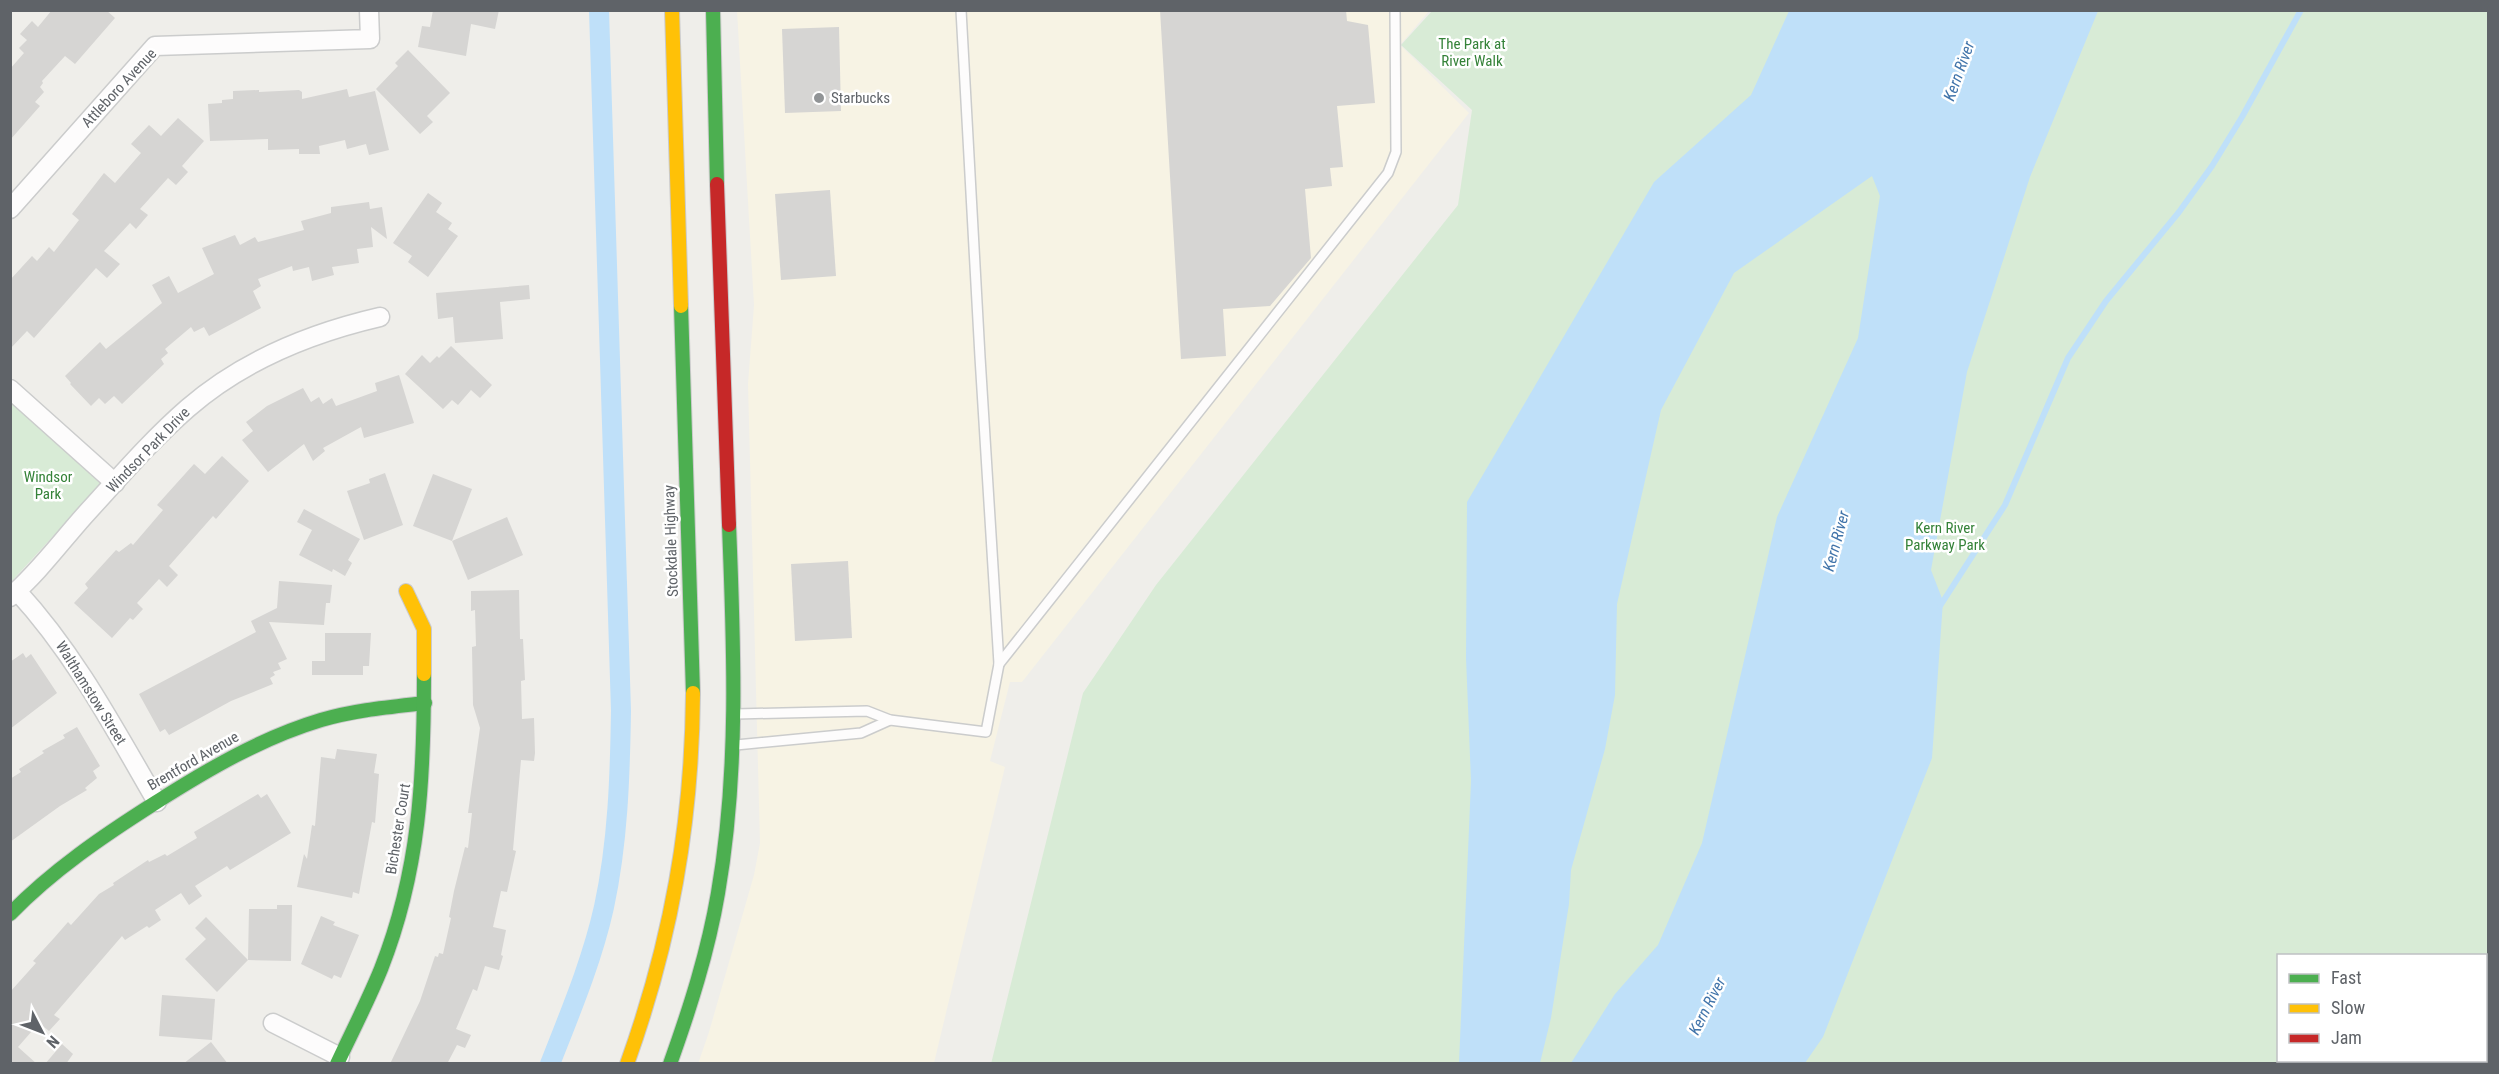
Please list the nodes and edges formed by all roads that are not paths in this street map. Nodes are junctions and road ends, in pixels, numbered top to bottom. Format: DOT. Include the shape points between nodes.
graph roads {
  1 [pos="369,10"];
  2 [pos="672,10"];
  3 [pos="713,10"];
  4 [pos="962,10"];
  5 [pos="1395,10"];
  6 [pos="702,146"];
  7 [pos="716,153"];
  8 [pos="10,208"];
  9 [pos="380,317"];
  10 [pos="10,389"];
  11 [pos="115,483"];
  12 [pos="406,591"];
  13 [pos="14,594"];
  14 [pos="999,664"];
  15 [pos="425,703"];
  16 [pos="733,714"];
  17 [pos="890,720"];
  18 [pos="732,745"];
  19 [pos="157,802"];
  20 [pos="10,914"];
  21 [pos="273,1023"];
  22 [pos="339,1060"];
  23 [pos="627,1064"];
  24 [pos="670,1064"];
  1 -- 8 [label="street, Attleboro Avenue" via="370,39 155,46"];
  2 -- 23 [label="main road, Stockdale Highway" via="691,634 690,773 673,909"];
  3 -- 7 [label="main road"];
  4 -- 14 [label="lane"];
  5 -- 14 [label="lane" via="1396,152 1388,173"];
  6 -- 7 [label="main road"];
  7 -- 16 [label="main road"];
  9 -- 11 [label="street, Windsor Park Drive" via="307,338 227,380 156,437"];
  10 -- 11 [label="street"];
  11 -- 13 [label="street, Windsor Park Drive"];
  12 -- 15 [label="main road, Bichester Court" via="424,629"];
  13 -- 19 [label="street, Walthamstow Street" via="63,646"];
  14 -- 17 [label="lane" via="986,732"];
  15 -- 19 [label="main road, Brentford Avenue" via="366,709 276,735 234,755"];
  15 -- 22 [label="main road, Bichester Court" via="424,762 411,867 381,969"];
  16 -- 17 [label="lane" via="867,711"];
  16 -- 18 [label="main road"];
  17 -- 18 [label="lane" via="861,733"];
  18 -- 24 [label="main road" via="726,837 717,894 694,993"];
  19 -- 20 [label="main road, Brentford Avenue" via="52,873"];
  21 -- 22 [label="street"];
}
